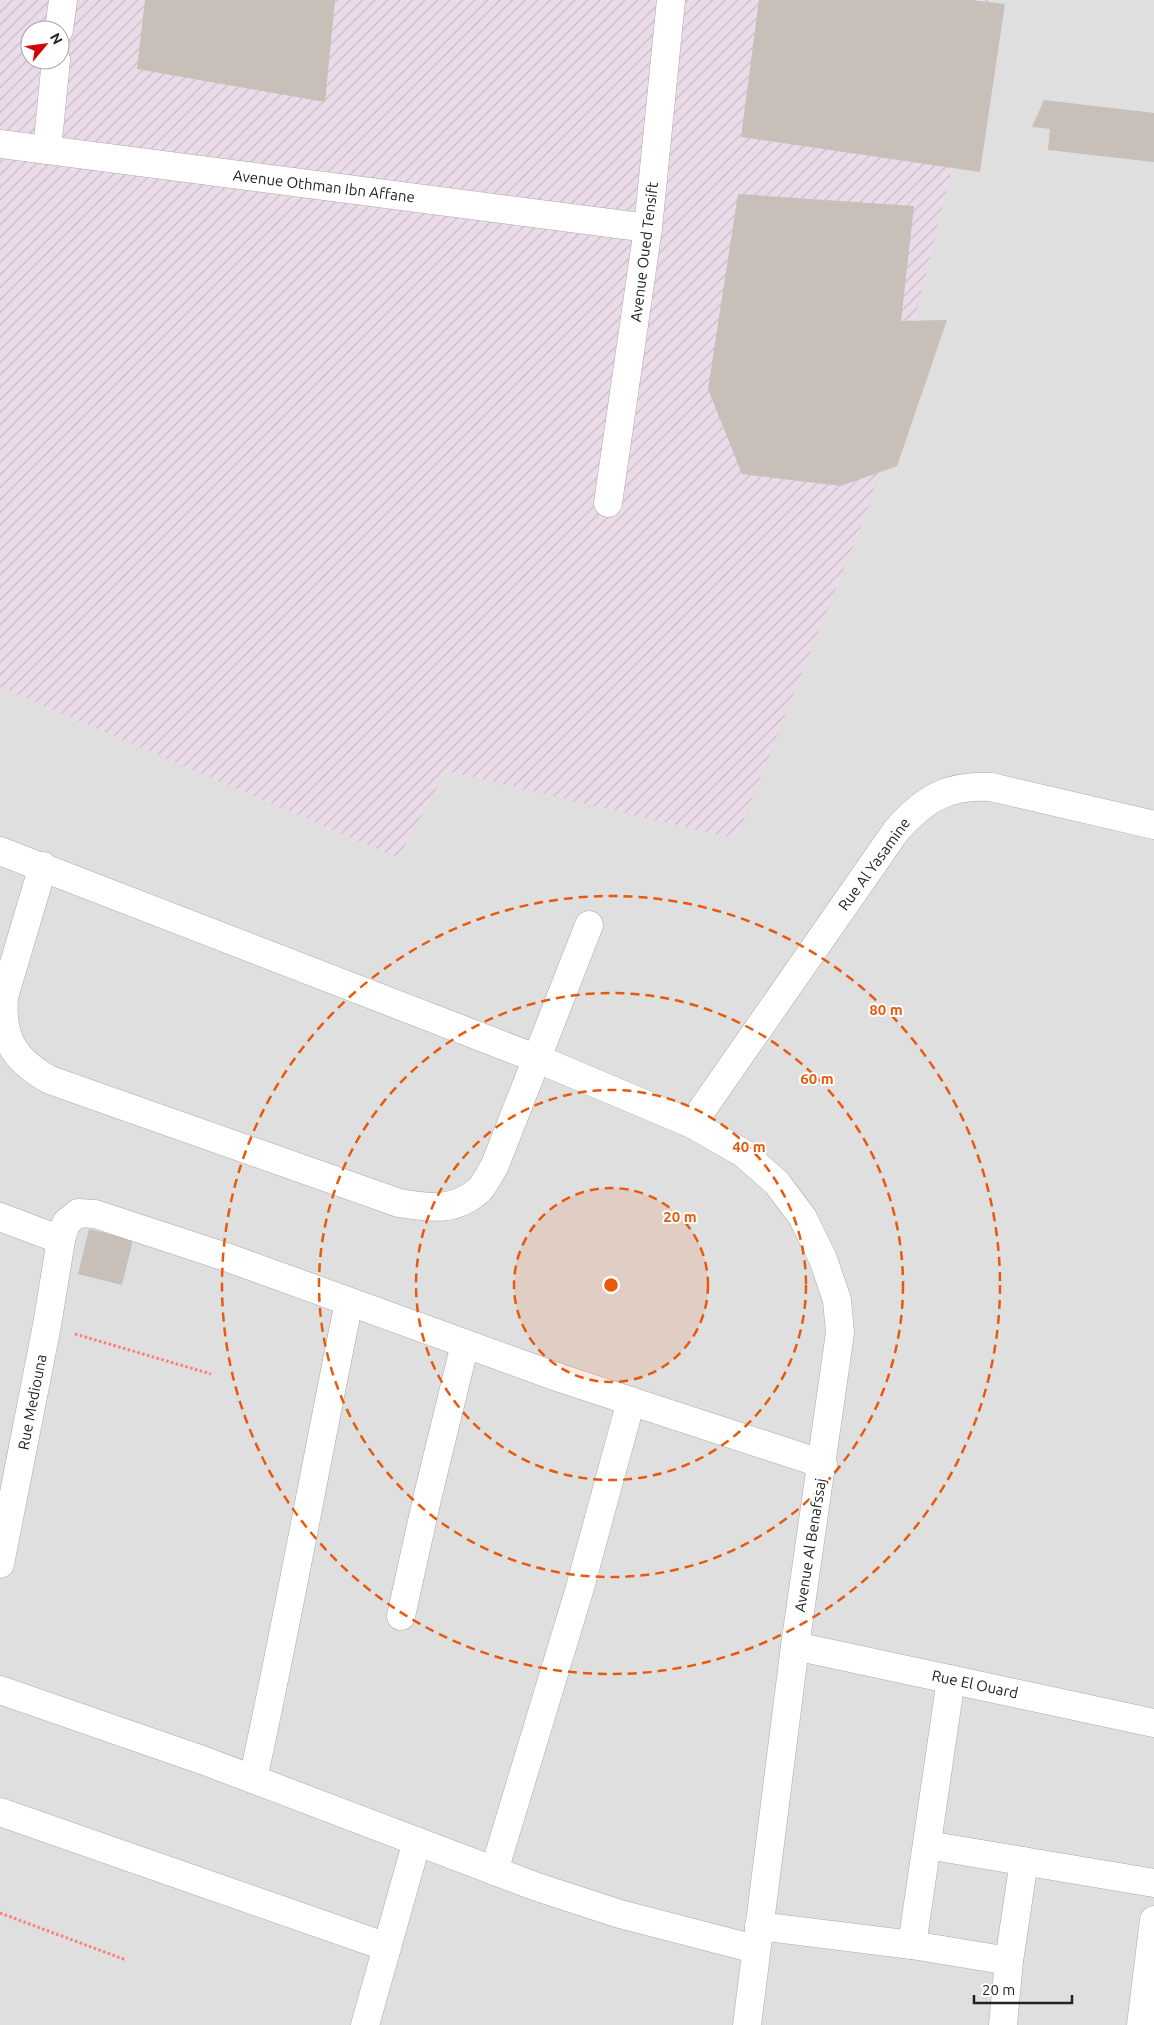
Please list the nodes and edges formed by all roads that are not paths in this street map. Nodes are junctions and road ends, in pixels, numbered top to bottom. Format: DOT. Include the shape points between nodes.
graph roads {
  1 [pos="63,0"];
  2 [pos="671,0"];
  3 [pos="60,20"];
  4 [pos="55,70"];
  5 [pos="0,144"];
  6 [pos="46,150"];
  7 [pos="648,228"];
  8 [pos="608,503"];
  9 [pos="1154,825"];
  10 [pos="0,851"];
  11 [pos="43,866"];
  12 [pos="590,926"];
  13 [pos="538,1059"];
  14 [pos="692,1124"];
  15 [pos="0,1217"];
  16 [pos="61,1240"];
  17 [pos="348,1302"];
  18 [pos="465,1344"];
  19 [pos="631,1401"];
  20 [pos="823,1464"];
  21 [pos="9,1473"];
  22 [pos="0,1564"];
  23 [pos="401,1616"];
  24 [pos="795,1646"];
  25 [pos="951,1679"];
  26 [pos="0,1690"];
  27 [pos="1154,1723"];
  28 [pos="253,1779"];
  29 [pos="0,1812"];
  30 [pos="417,1841"];
  31 [pos="927,1844"];
  32 [pos="1024,1861"];
  33 [pos="494,1871"];
  34 [pos="1154,1883"];
  35 [pos="1154,1920"];
  36 [pos="757,1937"];
  37 [pos="912,1945"];
  38 [pos="387,1947"];
  39 [pos="1009,1961"];
  40 [pos="365,2025"];
  41 [pos="747,2025"];
  42 [pos="1003,2025"];
  43 [pos="1141,2025"];
  1 -- 3 [label="street"];
  2 -- 7 [label="street, Avenue Oued Tensift"];
  4 -- 6 [label="street"];
  5 -- 6 [label="street, Avenue Othman Ibn Affane"];
  6 -- 7 [label="street, Avenue Othman Ibn Affane"];
  7 -- 8 [label="street, Avenue Oued Tensift"];
  9 -- 14 [label="street, Rue Al Yasamine" via="991,787 970,785 949,790 930,801 911,814 896,831"];
  10 -- 11 [label="street, Avenue Al Benafssaj"];
  11 -- 13 [label="street, Avenue Al Benafssaj"];
  11 -- 13 [label="street" via="4,997 3,1016 12,1048 22,1061 50,1080 399,1203 445,1207 464,1202 481,1188 495,1165"];
  12 -- 13 [label="street"];
  13 -- 14 [label="street, Avenue Al Benafssaj"];
  14 -- 20 [label="street, Avenue Al Benafssaj" via="742,1153 777,1184 803,1218 823,1259 837,1300 840,1333"];
  15 -- 16 [label="street"];
  16 -- 17 [label="street, Rue Mediouna" via="71,1217 78,1213 95,1214"];
  16 -- 21 [label="street, Rue Mediouna" via="47,1325"];
  17 -- 18 [label="street"];
  17 -- 28 [label="street" via="284,1641"];
  18 -- 19 [label="street"];
  18 -- 23 [label="street"];
  19 -- 20 [label="street"];
  19 -- 33 [label="street"];
  20 -- 24 [label="street, Avenue Al Benafssaj"];
  21 -- 22 [label="street, Rue Mediouna"];
  24 -- 25 [label="street, Rue El Ouard"];
  24 -- 36 [label="street, Avenue Al Benafssaj"];
  25 -- 27 [label="street, Rue El Ouard"];
  25 -- 31 [label="street"];
  26 -- 28 [label="street"];
  28 -- 30 [label="street"];
  29 -- 38 [label="street"];
  30 -- 33 [label="street"];
  30 -- 38 [label="street"];
  31 -- 32 [label="street"];
  31 -- 37 [label="street"];
  32 -- 34 [label="street"];
  32 -- 39 [label="street"];
  33 -- 36 [label="street" via="620,1914"];
  35 -- 43 [label="street"];
  36 -- 37 [label="street"];
  36 -- 41 [label="street, Avenue Al Benafssaj"];
  37 -- 39 [label="street"];
  38 -- 40 [label="street"];
  39 -- 42 [label="street"];
}
